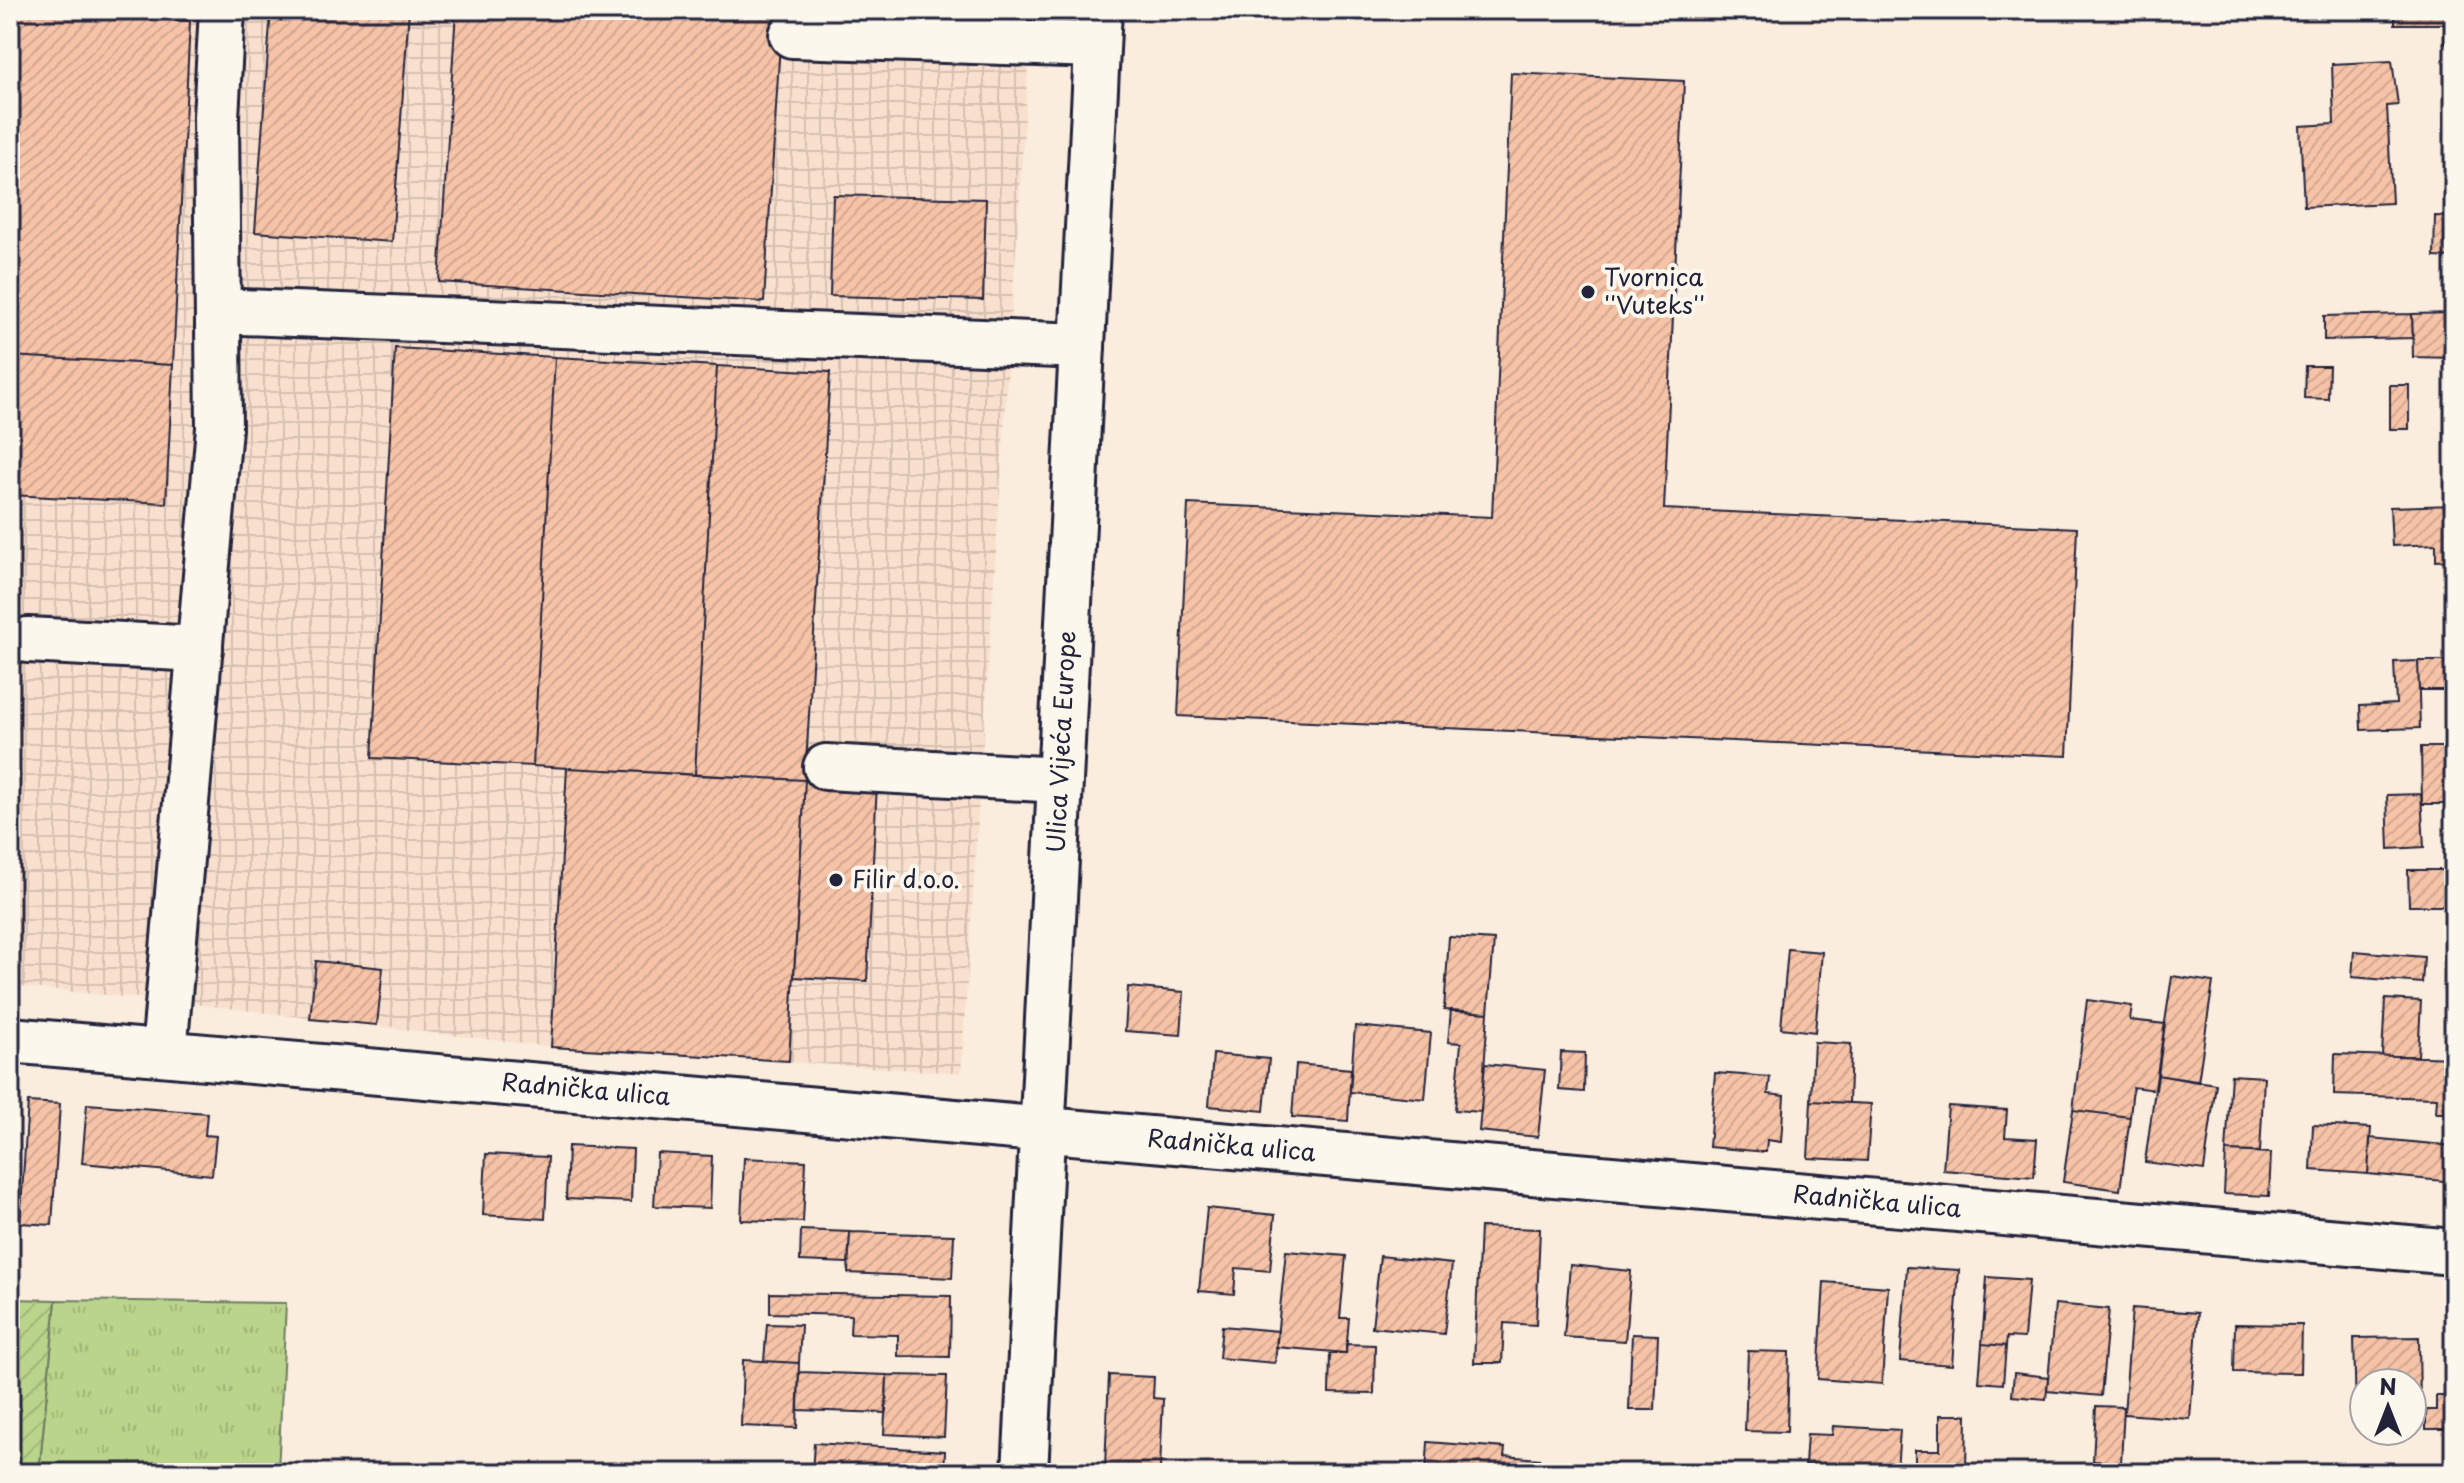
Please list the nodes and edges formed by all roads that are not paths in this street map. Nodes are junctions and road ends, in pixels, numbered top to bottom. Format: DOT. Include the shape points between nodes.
graph roads {
  1 [pos="222,10"];
  2 [pos="1098,28"];
  3 [pos="792,35"];
  4 [pos="218,311"];
  5 [pos="1082,346"];
  6 [pos="28,640"];
  7 [pos="200,649"];
  8 [pos="826,767"];
  9 [pos="1060,780"];
  10 [pos="10,1040"];
  11 [pos="164,1052"];
  12 [pos="1042,1131"];
  13 [pos="2454,1252"];
  14 [pos="1025,1473"];
  1 -- 4 [label="street" via="216,117"];
  2 -- 3 [label="street"];
  2 -- 5 [label="street, Ulica Vijeća Europe"];
  4 -- 5 [label="street"];
  4 -- 7 [label="street" via="219,428"];
  5 -- 9 [label="street, Ulica Vijeća Europe"];
  6 -- 7 [label="street"];
  7 -- 11 [label="street"];
  8 -- 9 [label="street"];
  9 -- 12 [label="street, Ulica Vijeća Europe"];
  10 -- 11 [label="street, Radnička ulica"];
  11 -- 12 [label="street, Radnička ulica"];
  12 -- 13 [label="street, Radnička ulica"];
  12 -- 14 [label="street, Ulica Vijeća Europe"];
}
